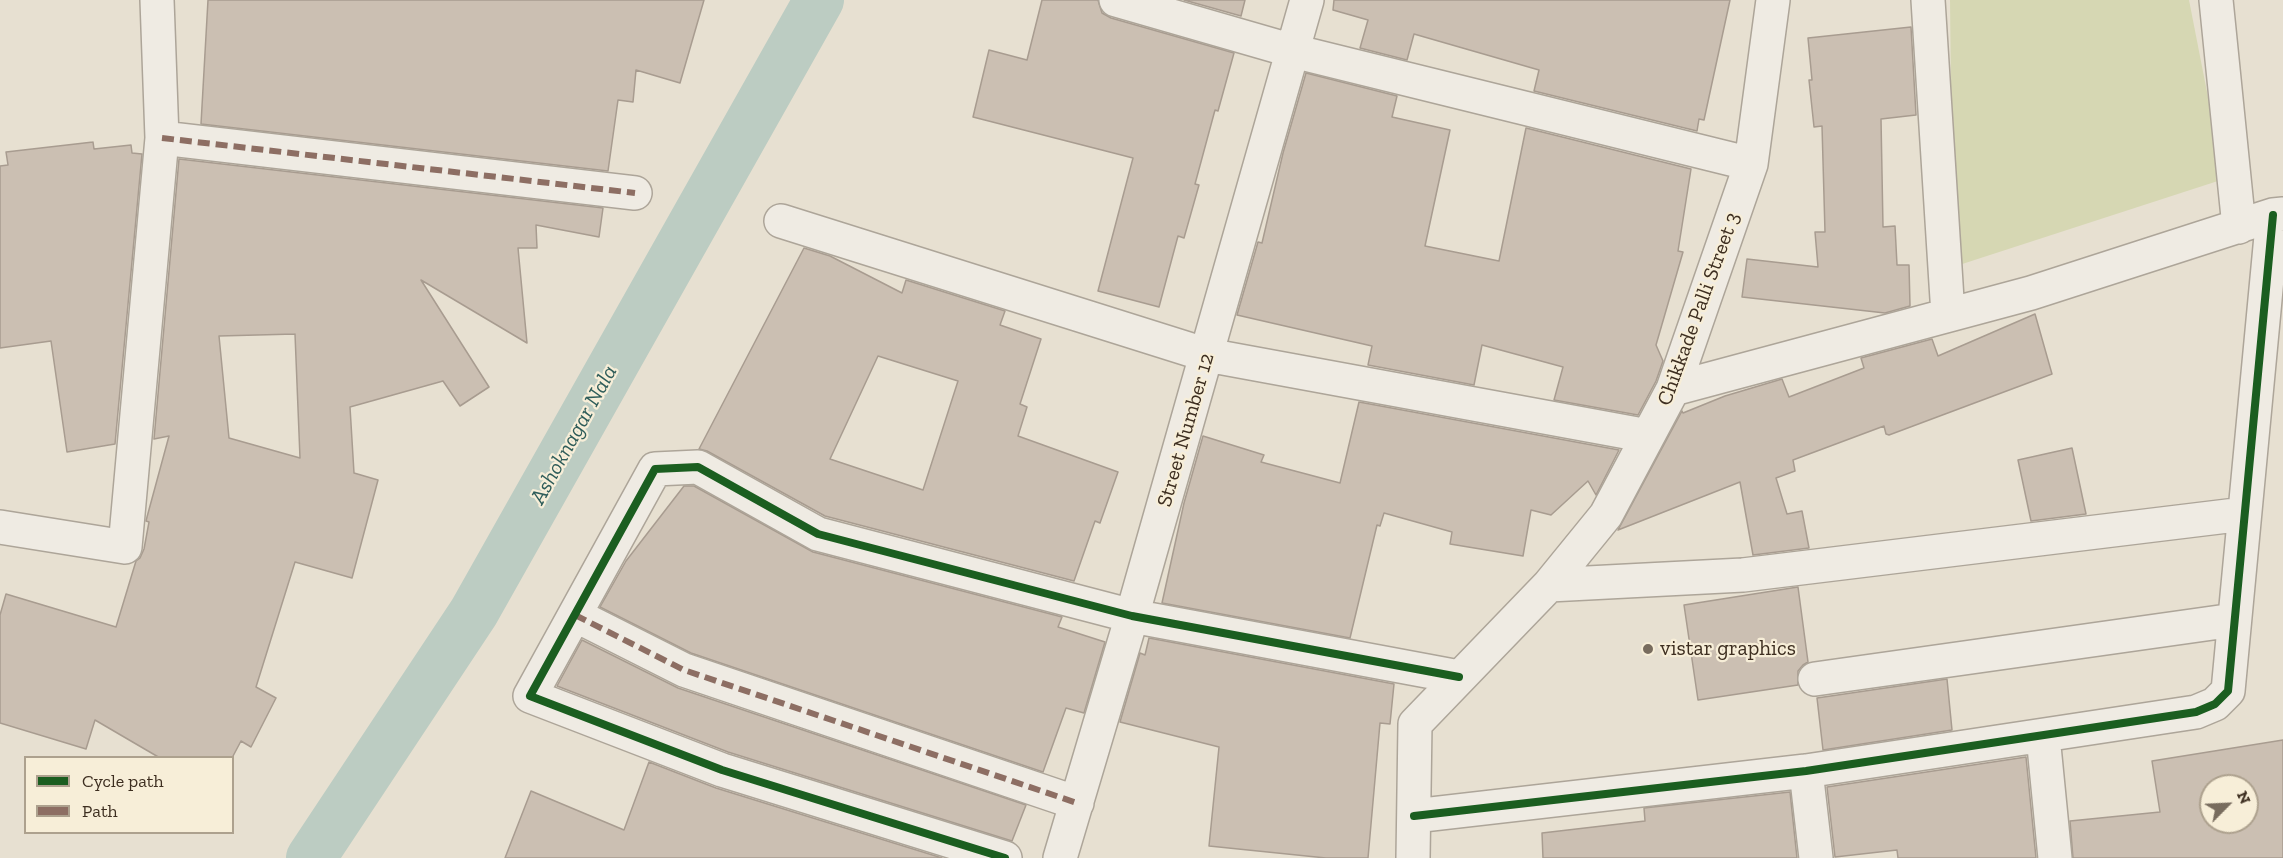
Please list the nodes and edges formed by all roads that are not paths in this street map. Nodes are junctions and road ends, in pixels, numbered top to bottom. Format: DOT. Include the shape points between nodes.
graph roads {
  1 [pos="157,0"];
  2 [pos="1116,0"];
  3 [pos="1307,0"];
  4 [pos="1773,0"];
  5 [pos="1928,0"];
  6 [pos="2216,0"];
  7 [pos="1293,51"];
  8 [pos="162,138"];
  9 [pos="1751,164"];
  10 [pos="635,193"];
  11 [pos="2278,214"];
  12 [pos="781,221"];
  13 [pos="2239,227"];
  14 [pos="1948,315"];
  15 [pos="1207,355"];
  16 [pos="1673,389"];
  17 [pos="1648,436"];
  18 [pos="2244,514"];
  19 [pos="0,527"];
  20 [pos="1549,585"];
  21 [pos="575,615"];
  22 [pos="1132,616"];
  23 [pos="2234,620"];
  24 [pos="1459,676"];
  25 [pos="1815,679"];
  26 [pos="2043,736"];
  27 [pos="1806,771"];
  28 [pos="1077,803"];
  29 [pos="1414,816"];
  30 [pos="1005,858"];
  31 [pos="1060,858"];
  32 [pos="1413,858"];
  33 [pos="1815,858"];
  34 [pos="2055,858"];
  1 -- 8 [label="street"];
  2 -- 7 [label="street"];
  3 -- 7 [label="street, Street Number 12"];
  4 -- 9 [label="street, Chikkade Palli Street 3"];
  5 -- 14 [label="street"];
  6 -- 13 [label="street"];
  7 -- 9 [label="street"];
  7 -- 15 [label="street, Street Number 12"];
  8 -- 10 [label="street"];
  8 -- 19 [label="street" via="125,547"];
  9 -- 16 [label="street, Chikkade Palli Street 3"];
  11 -- 13 [label="street"];
  11 -- 18 [label="street"];
  12 -- 15 [label="street"];
  13 -- 14 [label="street"];
  14 -- 16 [label="street"];
  15 -- 17 [label="street"];
  15 -- 22 [label="street, Street Number 12"];
  16 -- 17 [label="street, Chikkade Palli Street 3"];
  17 -- 20 [label="street, Chikkade Palli Street 3" via="1605,514"];
  18 -- 20 [label="street" via="1743,575"];
  18 -- 23 [label="street"];
  20 -- 24 [label="street, Chikkade Palli Street 3"];
  21 -- 22 [label="street" via="655,469 698,467 818,534"];
  21 -- 28 [label="street" via="684,670"];
  21 -- 30 [label="street" via="530,696 723,770"];
  22 -- 24 [label="street"];
  22 -- 28 [label="street, Street Number 12"];
  23 -- 25 [label="street"];
  23 -- 26 [label="street" via="2228,691 2215,704 2196,712"];
  24 -- 29 [label="street, Chikkade Palli Street 3" via="1415,724"];
  26 -- 27 [label="street"];
  26 -- 34 [label="street"];
  27 -- 29 [label="street"];
  27 -- 33 [label="street"];
  28 -- 31 [label="street, Street Number 12"];
  29 -- 32 [label="street, Chikkade Palli Street 3"];
}
